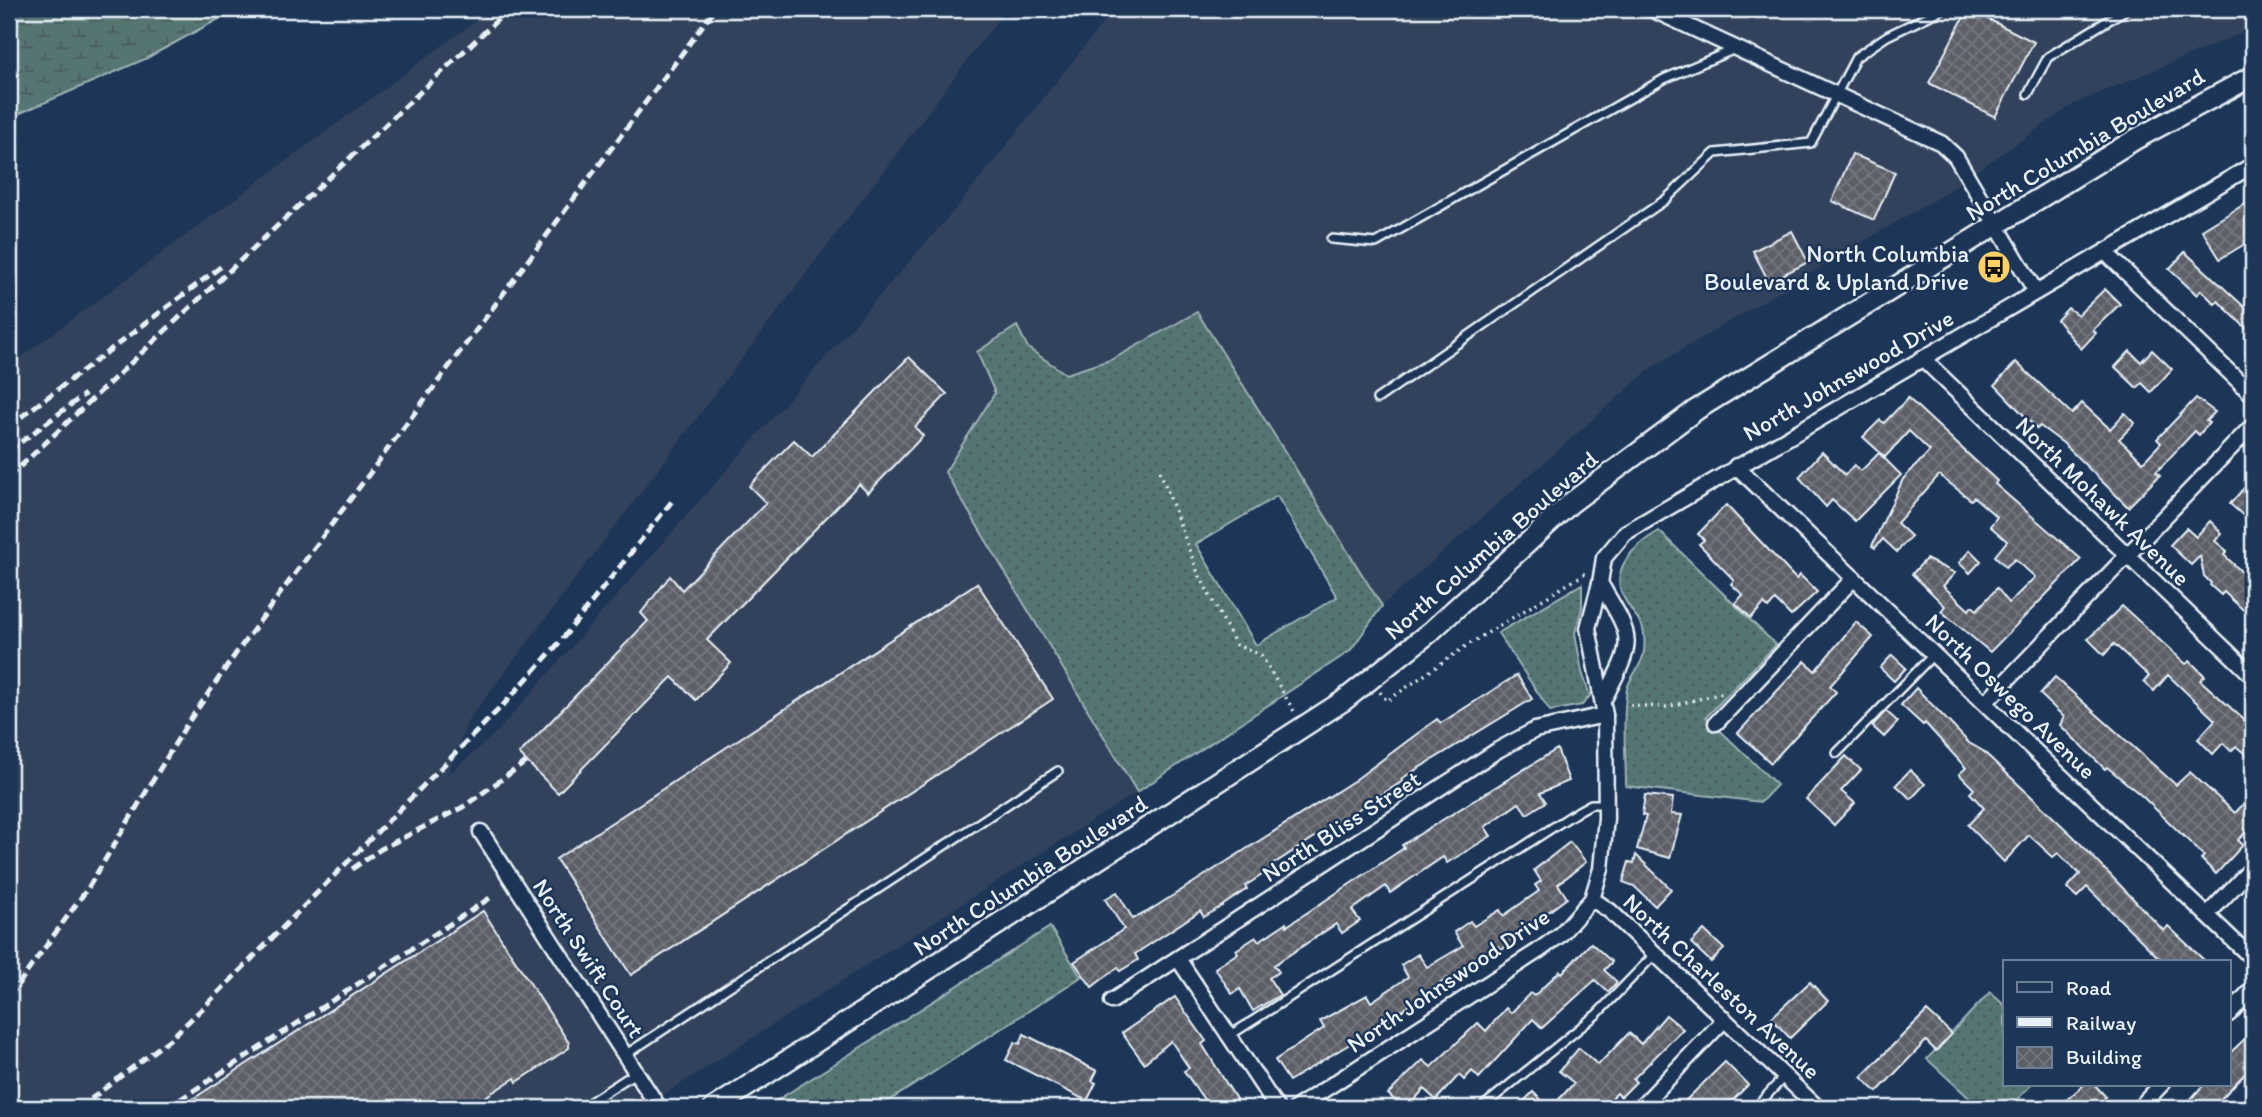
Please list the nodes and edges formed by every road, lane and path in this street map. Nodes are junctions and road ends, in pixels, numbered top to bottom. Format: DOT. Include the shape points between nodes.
graph roads {
  1 [pos="1651,9"];
  2 [pos="1943,9"];
  3 [pos="2127,9"];
  4 [pos="1737,48"];
  5 [pos="2253,76"];
  6 [pos="1836,93"];
  7 [pos="2028,94"];
  8 [pos="2253,165"];
  9 [pos="1996,225"];
  10 [pos="1331,239"];
  11 [pos="2105,252"];
  12 [pos="2036,292"];
  13 [pos="1922,358"];
  14 [pos="2253,395"];
  15 [pos="1377,399"];
  16 [pos="2253,425"];
  17 [pos="1737,466"];
  18 [pos="1160,471"];
  19 [pos="2128,556"];
  20 [pos="1587,568"];
  21 [pos="1854,578"];
  22 [pos="1600,583"];
  23 [pos="1617,615"];
  24 [pos="1591,619"];
  25 [pos="1934,654"];
  26 [pos="1593,663"];
  27 [pos="1620,664"];
  28 [pos="2253,676"];
  29 [pos="1371,680"];
  30 [pos="1737,701"];
  31 [pos="1986,704"];
  32 [pos="1630,705"];
  33 [pos="1604,708"];
  34 [pos="1716,723"];
  35 [pos="1303,727"];
  36 [pos="1836,753"];
  37 [pos="1058,771"];
  38 [pos="1605,804"];
  39 [pos="481,832"];
  40 [pos="2253,867"];
  41 [pos="1592,899"];
  42 [pos="2207,915"];
  43 [pos="1655,954"];
  44 [pos="2253,959"];
  45 [pos="1179,960"];
  46 [pos="2253,988"];
  47 [pos="1112,1001"];
  48 [pos="2230,1013"];
  49 [pos="1724,1020"];
  50 [pos="1229,1036"];
  51 [pos="625,1055"];
  52 [pos="636,1072"];
  53 [pos="1785,1076"];
  54 [pos="2160,1086"];
  55 [pos="581,1108"];
  56 [pos="659,1108"];
  57 [pos="714,1108"];
  58 [pos="1277,1108"];
  59 [pos="1296,1108"];
  60 [pos="1481,1108"];
  61 [pos="1640,1108"];
  62 [pos="1755,1108"];
  63 [pos="1818,1108"];
  64 [pos="2139,1108"];
  1 -- 4 [label="street"];
  2 -- 6 [label="lane" via="1886,36 1856,57"];
  3 -- 7 [label="lane" via="2048,57"];
  4 -- 6 [label="street"];
  4 -- 10 [label="lane" via="1664,79 1376,243"];
  5 -- 9 [label="main road, North Columbia Boulevard" via="2134,140"];
  6 -- 9 [label="street" via="1926,134 1950,150"];
  6 -- 15 [label="lane" via="1811,143 1715,153 1665,200"];
  8 -- 11 [label="street, North Johnswood Drive"];
  9 -- 12 [label="street"];
  9 -- 29 [label="main road, North Columbia Boulevard" via="1634,453 1545,523 1430,632"];
  11 -- 12 [label="street, North Johnswood Drive"];
  11 -- 14 [label="street"];
  12 -- 13 [label="street, North Johnswood Drive"];
  13 -- 17 [label="street, North Johnswood Drive"];
  13 -- 19 [label="street, North Mohawk Avenue"];
  16 -- 19 [label="street"];
  17 -- 21 [label="street, North Oswego Avenue"];
  17 -- 22 [label="street, North Johnswood Drive" via="1617,540 1604,558"];
  18 -- 35 [label="path" via="1198,573 1236,645 1261,655"];
  19 -- 28 [label="street, North Mohawk Avenue"];
  19 -- 31 [label="street"];
  20 -- 29 [label="path" via="1585,575 1469,644 1387,701"];
  21 -- 25 [label="street, North Oswego Avenue"];
  21 -- 30 [label="street"];
  22 -- 23 [label="street, North Johnswood Drive"];
  22 -- 24 [label="street, North Johnswood Drive"];
  23 -- 24 [label="street" via="1601,612"];
  23 -- 27 [label="street, North Johnswood Drive" via="1626,626 1628,640"];
  24 -- 26 [label="street, North Johnswood Drive" via="1588,637"];
  25 -- 31 [label="street, North Oswego Avenue"];
  25 -- 36 [label="lane"];
  26 -- 27 [label="street" via="1605,667"];
  26 -- 33 [label="street, North Johnswood Drive"];
  27 -- 33 [label="street, North Johnswood Drive"];
  29 -- 35 [label="main road, North Columbia Boulevard"];
  30 -- 32 [label="path" via="1717,693 1666,707"];
  30 -- 34 [label="street"];
  31 -- 42 [label="street, North Oswego Avenue"];
  33 -- 38 [label="street, North Johnswood Drive"];
  33 -- 45 [label="street, North Bliss Street" via="1535,730 1498,750"];
  35 -- 57 [label="main road, North Columbia Boulevard"];
  37 -- 51 [label="lane"];
  38 -- 41 [label="street, North Johnswood Drive" via="1602,859"];
  38 -- 50 [label="lane" via="1586,806"];
  39 -- 51 [label="street, North Swift Court"];
  40 -- 42 [label="street"];
  41 -- 43 [label="street, North Charleston Avenue"];
  41 -- 59 [label="street, North Johnswood Drive" via="1560,935 1538,951"];
  42 -- 44 [label="street, North Oswego Avenue"];
  43 -- 49 [label="street, North Charleston Avenue"];
  43 -- 60 [label="lane" via="1597,1014"];
  45 -- 47 [label="street, North Bliss Street"];
  45 -- 50 [label="street"];
  46 -- 48 [label="street"];
  49 -- 53 [label="street, North Charleston Avenue"];
  49 -- 61 [label="street"];
  50 -- 58 [label="street"];
  51 -- 52 [label="street, North Swift Court"];
  52 -- 55 [label="lane"];
  52 -- 56 [label="street, North Swift Court"];
  53 -- 62 [label="lane"];
  53 -- 63 [label="street, North Charleston Avenue"];
  54 -- 64 [label="street"];
}
